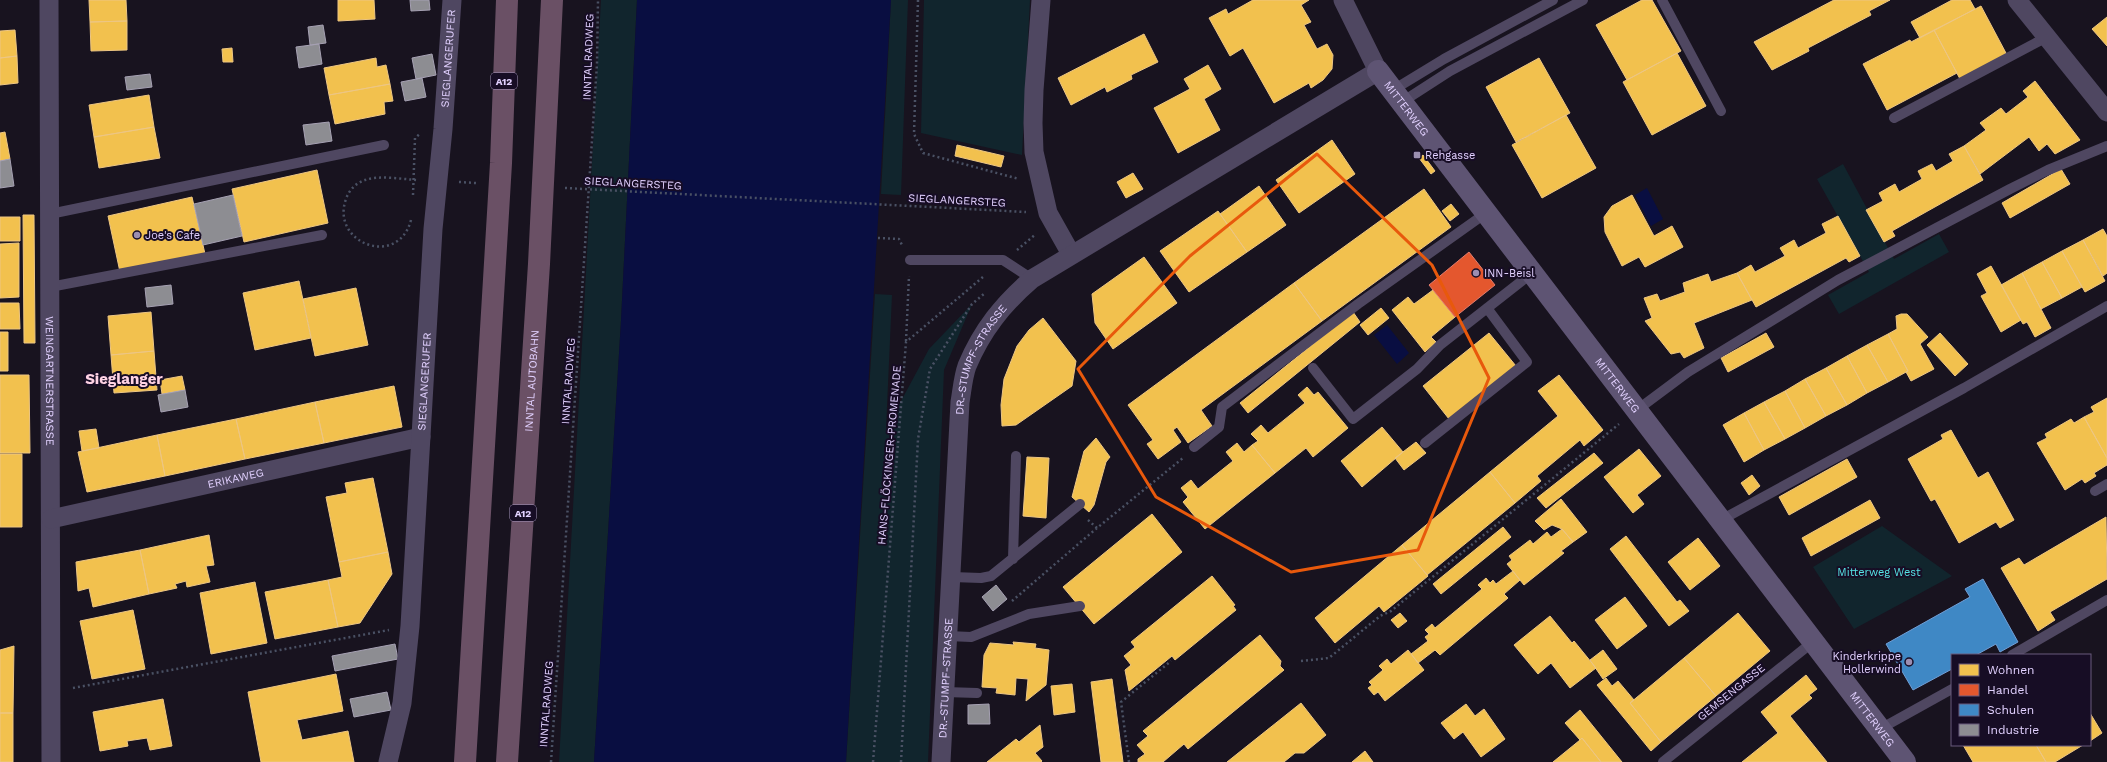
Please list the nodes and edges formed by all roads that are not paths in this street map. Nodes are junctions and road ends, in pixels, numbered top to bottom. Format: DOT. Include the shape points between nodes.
graph roads {
  1 [pos="49,0"];
  2 [pos="452,0"];
  3 [pos="507,0"];
  4 [pos="552,0"];
  5 [pos="1041,0"];
  6 [pos="1343,0"];
  7 [pos="1553,0"];
  8 [pos="1583,0"];
  9 [pos="1662,0"];
  10 [pos="2017,0"];
  11 [pos="2047,37"];
  12 [pos="1378,71"];
  13 [pos="1397,96"];
  14 [pos="1721,111"];
  15 [pos="2107,112"];
  16 [pos="1894,118"];
  17 [pos="384,145"];
  18 [pos="2107,146"];
  19 [pos="1486,213"];
  20 [pos="50,214"];
  21 [pos="322,235"];
  22 [pos="1071,254"];
  23 [pos="910,260"];
  24 [pos="1532,273"];
  25 [pos="1032,279"];
  26 [pos="50,287"];
  27 [pos="2107,306"];
  28 [pos="1487,308"];
  29 [pos="1313,368"];
  30 [pos="1637,410"];
  31 [pos="421,437"];
  32 [pos="1425,443"];
  33 [pos="1194,447"];
  34 [pos="1016,456"];
  35 [pos="2107,484"];
  36 [pos="2095,491"];
  37 [pos="1077,507"];
  38 [pos="51,519"];
  39 [pos="1720,520"];
  40 [pos="1012,559"];
  41 [pos="952,577"];
  42 [pos="2107,600"];
  43 [pos="1080,606"];
  44 [pos="948,636"];
  45 [pos="1814,642"];
  46 [pos="2014,654"];
  47 [pos="1951,690"];
  48 [pos="945,692"];
  49 [pos="977,693"];
  50 [pos="1880,729"];
  51 [pos="51,762"];
  52 [pos="388,762"];
  53 [pos="465,762"];
  54 [pos="507,762"];
  55 [pos="941,762"];
  56 [pos="1663,762"];
  57 [pos="1905,762"];
  1 -- 20 [label="street, WEINGARTNERSTRASSE"];
  2 -- 31 [label="street, SIEGLANGERUFER" via="433,229"];
  3 -- 53 [label="highway, A12" via="501,170"];
  4 -- 54 [label="highway, INNTAL AUTOBAHN / A12" via="538,279"];
  5 -- 22 [label="street" via="1032,123 1034,152 1048,213"];
  6 -- 12 [label="street, MITTERWEG"];
  7 -- 13 [label="lane" via="1444,59"];
  8 -- 13 [label="lane" via="1450,71"];
  9 -- 14 [label="lane"];
  10 -- 11 [label="street"];
  11 -- 15 [label="street"];
  11 -- 16 [label="lane"];
  12 -- 13 [label="street, MITTERWEG"];
  12 -- 22 [label="street"];
  13 -- 19 [label="street, MITTERWEG"];
  17 -- 20 [label="lane"];
  18 -- 30 [label="lane" via="2016,186 1838,280 1688,372"];
  19 -- 24 [label="street, MITTERWEG"];
  19 -- 33 [label="lane" via="1358,304 1222,407 1219,427"];
  20 -- 26 [label="street, WEINGARTNERSTRASSE"];
  21 -- 26 [label="lane"];
  22 -- 25 [label="street, DR.-STUMPF-STRASSE"];
  23 -- 25 [label="lane" via="1003,260"];
  24 -- 28 [label="lane"];
  24 -- 30 [label="street, MITTERWEG"];
  25 -- 41 [label="street, DR.-STUMPF-STRASSE" via="1010,297 994,317 967,367 960,402"];
  26 -- 38 [label="street, WEINGARTNERSTRASSE"];
  27 -- 39 [label="lane" via="1964,388"];
  28 -- 29 [label="lane" via="1440,345 1417,369 1353,419"];
  28 -- 32 [label="lane" via="1527,362"];
  30 -- 39 [label="street, MITTERWEG"];
  31 -- 38 [label="street, ERIKAWEG"];
  31 -- 52 [label="street, SIEGLANGERUFER" via="410,626 402,703"];
  34 -- 40 [label="lane"];
  35 -- 36 [label="lane"];
  37 -- 40 [label="lane"];
  38 -- 51 [label="street, WEINGARTNERSTRASSE"];
  39 -- 45 [label="street, MITTERWEG"];
  40 -- 41 [label="lane" via="991,576"];
  41 -- 44 [label="street, DR.-STUMPF-STRASSE"];
  42 -- 46 [label="lane"];
  43 -- 44 [label="lane" via="1029,614 971,637"];
  44 -- 48 [label="street, DR.-STUMPF-STRASSE"];
  45 -- 50 [label="street, MITTERWEG"];
  45 -- 56 [label="lane, GEMSENGASSE"];
  47 -- 50 [label="lane"];
  48 -- 49 [label="lane"];
  48 -- 55 [label="street, DR.-STUMPF-STRASSE"];
  50 -- 57 [label="street, MITTERWEG"];
}
